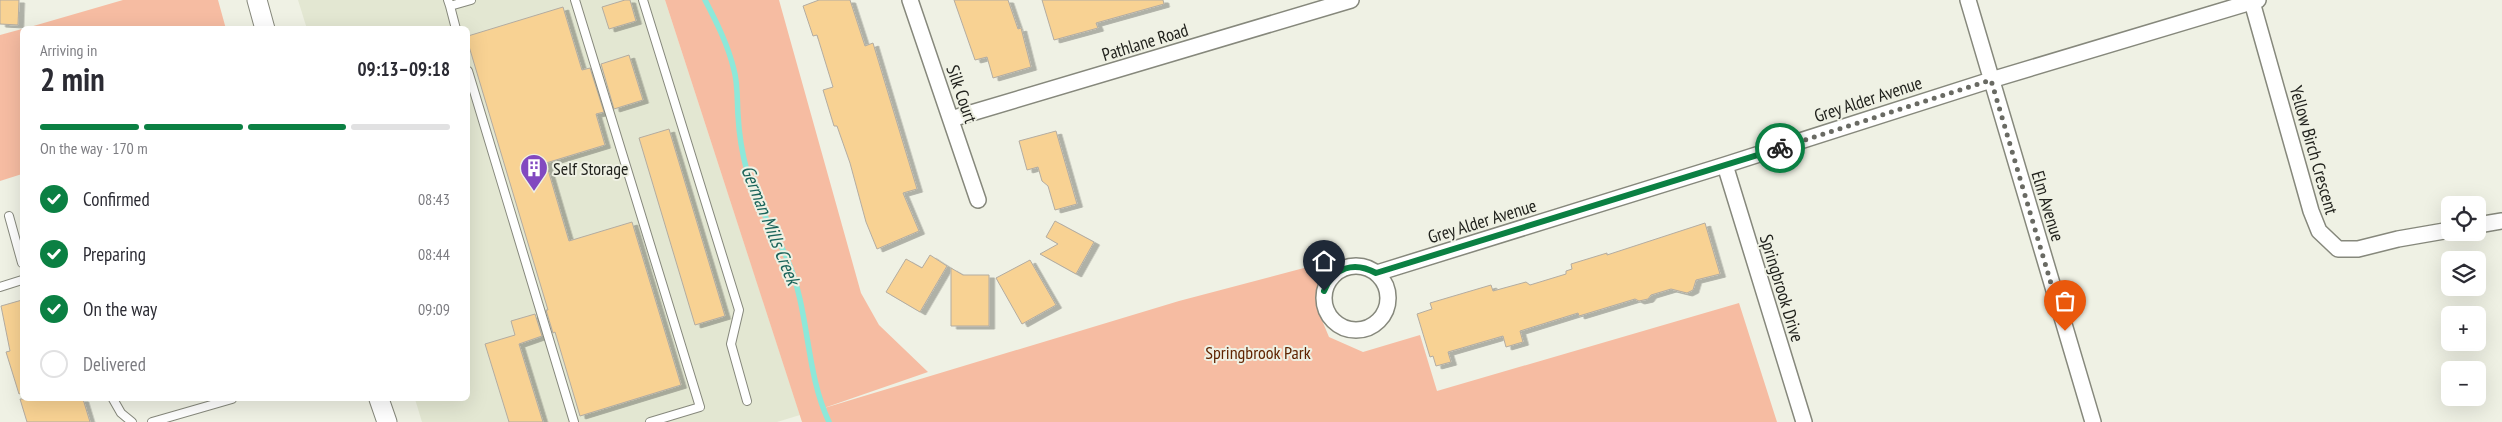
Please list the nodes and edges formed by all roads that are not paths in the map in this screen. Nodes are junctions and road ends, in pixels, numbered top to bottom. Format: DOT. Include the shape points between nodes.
graph roads {
  1 [pos="256,0"];
  2 [pos="471,0"];
  3 [pos="575,0"];
  4 [pos="643,0"];
  5 [pos="910,0"];
  6 [pos="1351,0"];
  7 [pos="1968,0"];
  8 [pos="2255,1"];
  9 [pos="449,3"];
  10 [pos="264,26"];
  11 [pos="455,26"];
  12 [pos="470,78"];
  13 [pos="1991,80"];
  14 [pos="951,120"];
  15 [pos="1725,165"];
  16 [pos="978,200"];
  17 [pos="9,216"];
  18 [pos="2502,221"];
  19 [pos="2486,224"];
  20 [pos="2441,232"];
  21 [pos="20,256"];
  22 [pos="1376,273"];
  23 [pos="20,281"];
  24 [pos="0,287"];
  25 [pos="114,401"];
  26 [pos="225,401"];
  27 [pos="380,401"];
  28 [pos="747,401"];
  29 [pos="132,422"];
  30 [pos="152,422"];
  31 [pos="386,422"];
  32 [pos="574,422"];
  33 [pos="650,422"];
  34 [pos="1804,422"];
  35 [pos="2093,422"];
  1 -- 10 [label="street"];
  2 -- 9 [label="lane"];
  3 -- 33 [label="lane" via="700,406"];
  4 -- 28 [label="lane" via="739,310 731,344"];
  5 -- 14 [label="street, Silk Court"];
  6 -- 14 [label="street, Pathlane Road"];
  7 -- 13 [label="street, Elm Avenue"];
  8 -- 13 [label="street, Grey Alder Avenue"];
  8 -- 20 [label="street, Yellow Birch Crescent" via="2319,231 2338,249 2358,249"];
  9 -- 11 [label="lane"];
  12 -- 32 [label="lane"];
  13 -- 15 [label="street, Grey Alder Avenue"];
  13 -- 35 [label="street, Elm Avenue"];
  14 -- 16 [label="street, Silk Court"];
  15 -- 22 [label="street, Grey Alder Avenue"];
  15 -- 34 [label="street, Springbrook Drive"];
  17 -- 21 [label="lane"];
  18 -- 19 [label="street"];
  22 -- 22 [label="street" via="1387,288 1389,300 1381,320 1362,330 1351,330 1332,321 1323,301 1328,281 1335,273 1356,266"];
  23 -- 24 [label="lane"];
  25 -- 29 [label="lane"];
  26 -- 30 [label="lane"];
  27 -- 31 [label="street"];
}
